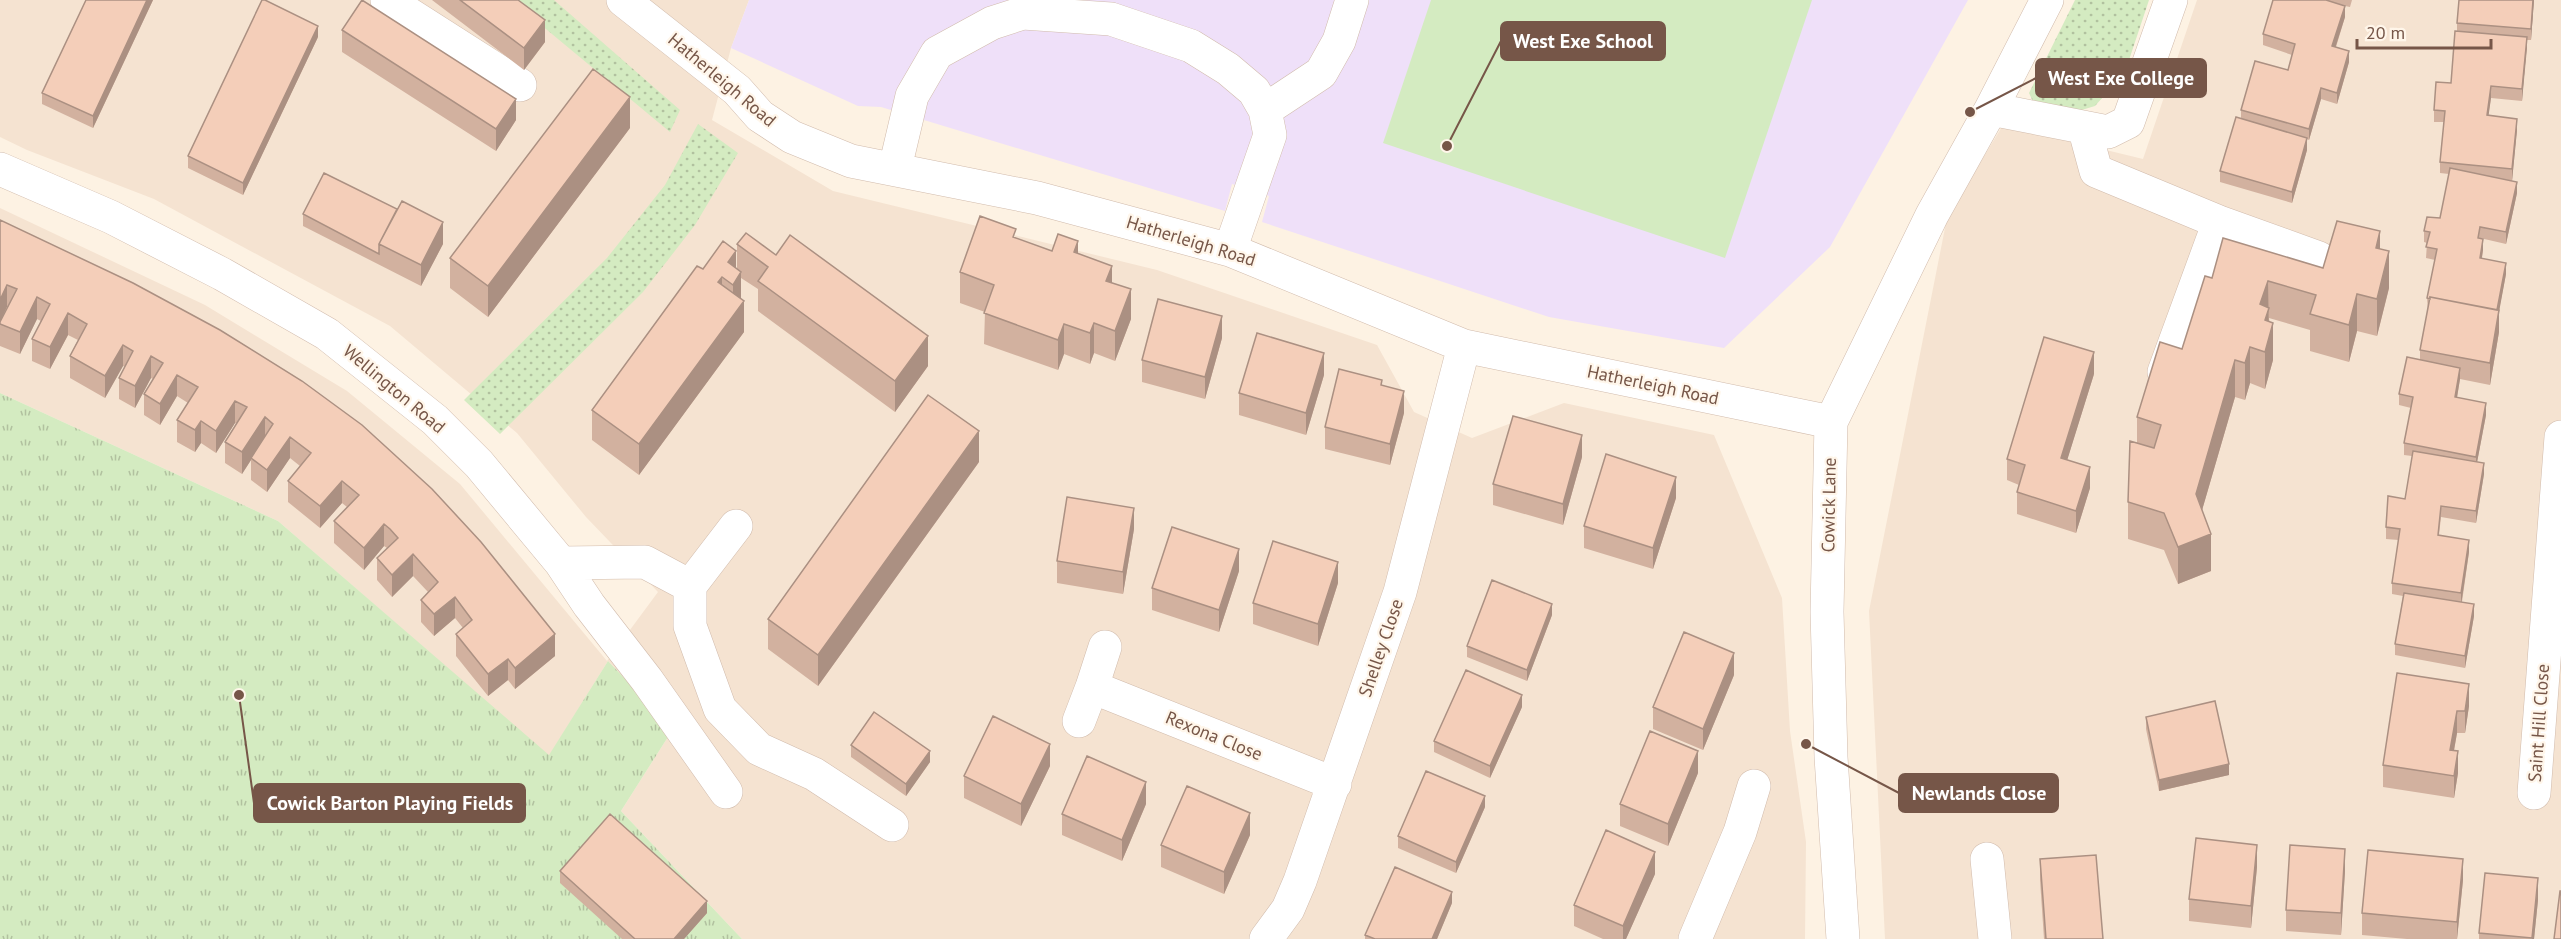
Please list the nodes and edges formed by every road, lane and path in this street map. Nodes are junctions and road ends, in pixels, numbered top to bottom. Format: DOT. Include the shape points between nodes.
graph roads {
  1 [pos="387,0"];
  2 [pos="623,0"];
  3 [pos="1352,0"];
  4 [pos="2047,0"];
  5 [pos="2171,0"];
  6 [pos="520,85"];
  7 [pos="1265,110"];
  8 [pos="1991,110"];
  9 [pos="2085,127"];
  10 [pos="895,168"];
  11 [pos="0,169"];
  12 [pos="2219,222"];
  13 [pos="1230,250"];
  14 [pos="2319,258"];
  15 [pos="1464,346"];
  16 [pos="2164,372"];
  17 [pos="1830,422"];
  18 [pos="2561,437"];
  19 [pos="736,526"];
  20 [pos="561,563"];
  21 [pos="690,586"];
  22 [pos="1105,647"];
  23 [pos="1092,687"];
  24 [pos="1079,721"];
  25 [pos="1335,784"];
  26 [pos="1754,786"];
  27 [pos="726,792"];
  28 [pos="2532,792"];
  29 [pos="892,825"];
  30 [pos="1987,859"];
  31 [pos="1266,939"];
  32 [pos="1695,939"];
  33 [pos="1843,939"];
  34 [pos="1995,939"];
  1 -- 6 [label="street"];
  2 -- 10 [label="street, Hatherleigh Road" via="737,90 760,116 792,137 851,161"];
  3 -- 7 [label="street" via="1338,41 1321,73"];
  4 -- 8 [label="street, Cowick Lane"];
  5 -- 9 [label="street" via="2128,122 2108,132"];
  7 -- 10 [label="street" via="1254,91 1191,46 1112,19 1023,13 992,23 937,53 912,96"];
  7 -- 13 [label="street" via="1270,135"];
  8 -- 9 [label="street"];
  8 -- 17 [label="street, Cowick Lane" via="1932,216"];
  9 -- 12 [label="street" via="2096,171"];
  10 -- 13 [label="street, Hatherleigh Road" via="1037,198"];
  11 -- 20 [label="street, Wellington Road" via="111,217 327,334 435,420 479,464"];
  12 -- 14 [label="street"];
  12 -- 16 [label="street"];
  13 -- 15 [label="street, Hatherleigh Road"];
  15 -- 17 [label="street, Hatherleigh Road"];
  15 -- 25 [label="street, Shelley Close" via="1400,592"];
  17 -- 33 [label="street, Cowick Lane" via="1827,612 1831,757"];
  18 -- 28 [label="street, Saint Hill Close"];
  19 -- 21 [label="street"];
  20 -- 21 [label="street" via="645,562"];
  20 -- 27 [label="street, Wellington Road"];
  21 -- 29 [label="street" via="690,626 720,709 759,749 814,774"];
  22 -- 23 [label="street"];
  23 -- 24 [label="street"];
  23 -- 25 [label="street, Rexona Close"];
  25 -- 31 [label="street, Shelley Close" via="1288,909"];
  26 -- 32 [label="street" via="1740,832"];
  30 -- 34 [label="street"];
}
